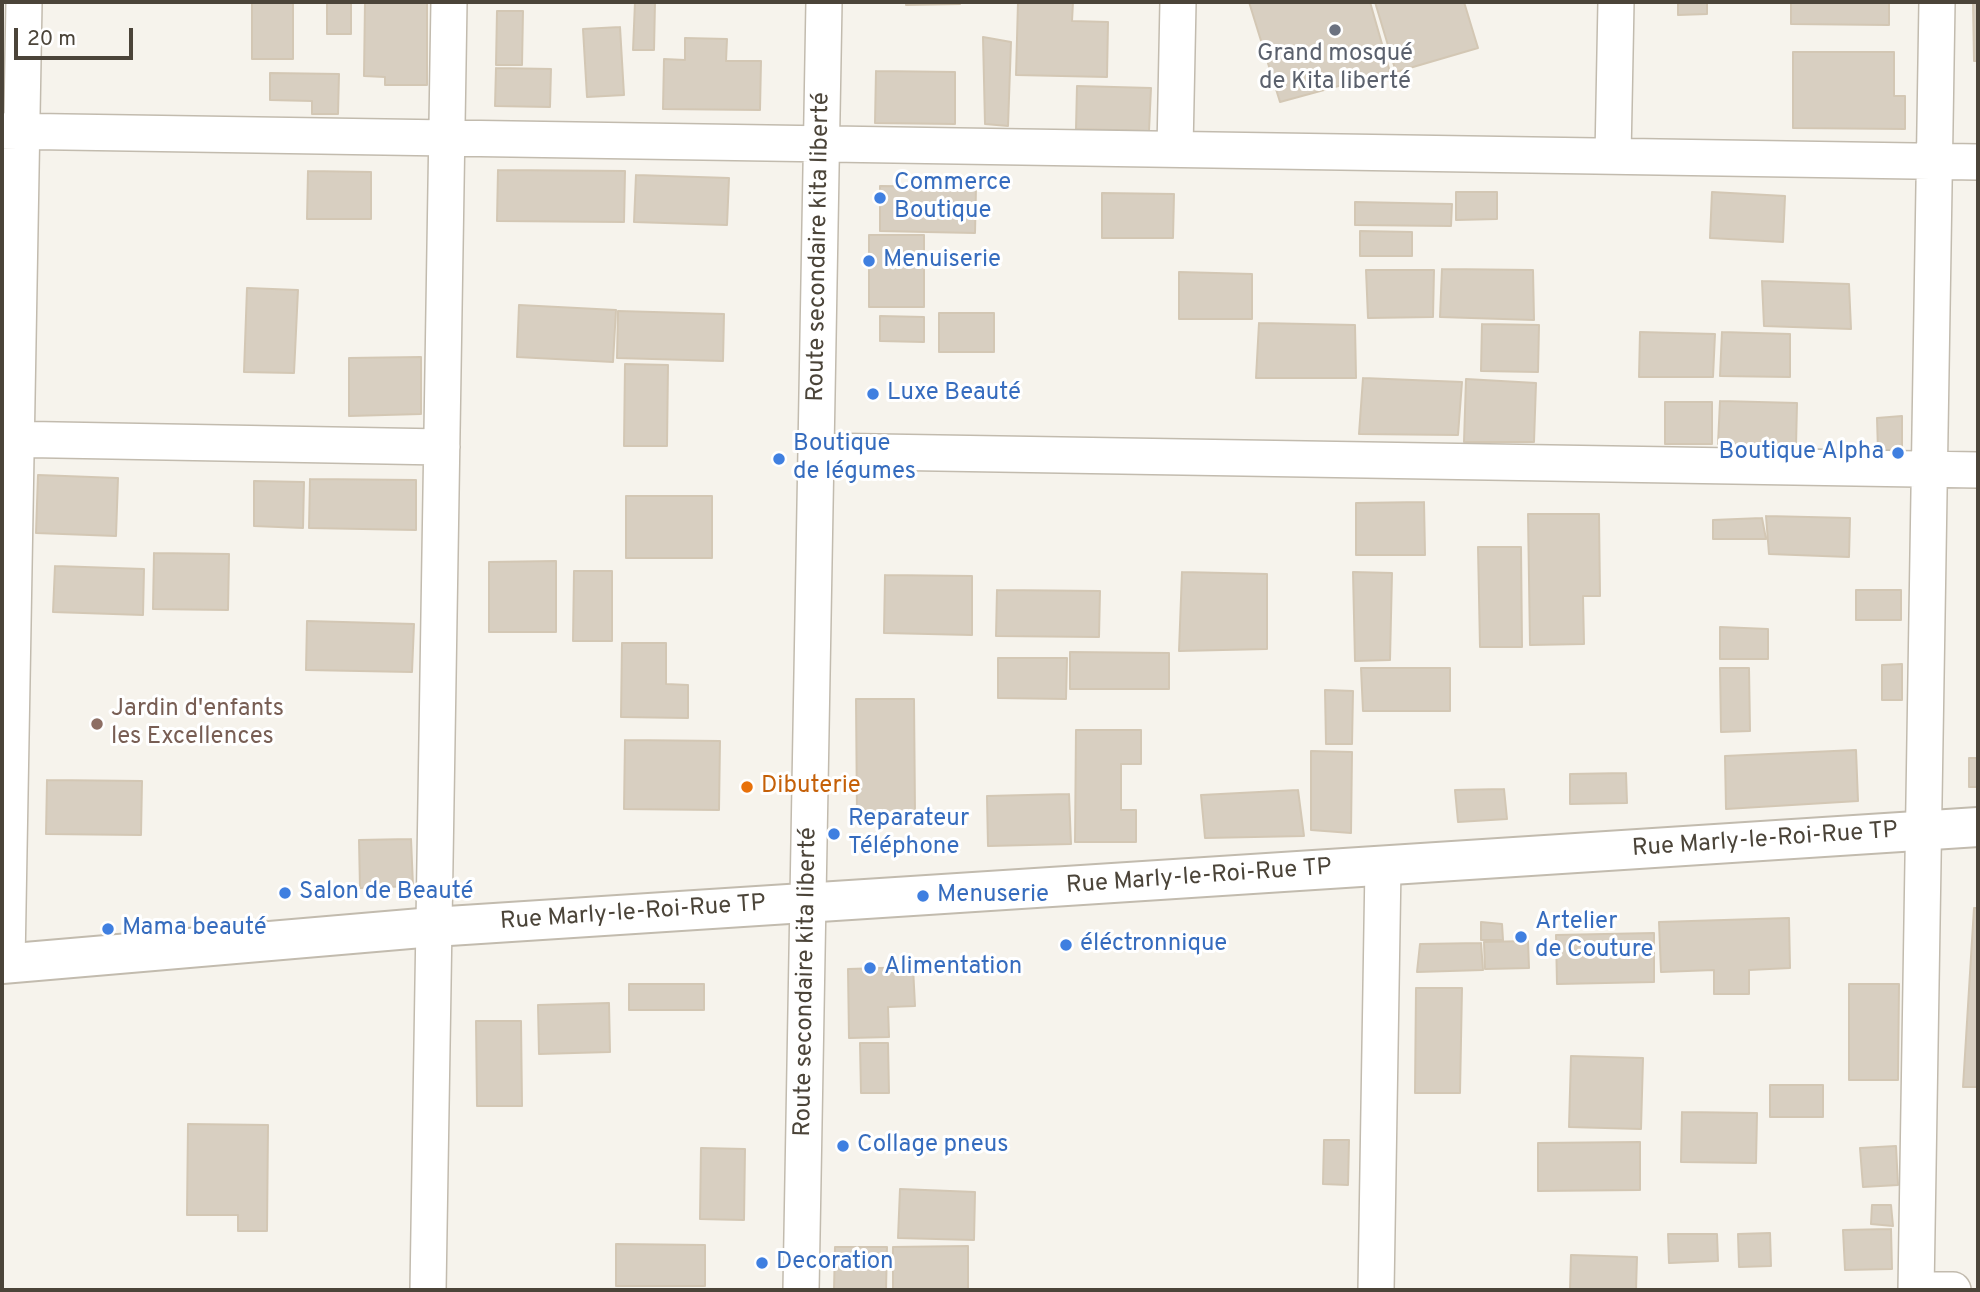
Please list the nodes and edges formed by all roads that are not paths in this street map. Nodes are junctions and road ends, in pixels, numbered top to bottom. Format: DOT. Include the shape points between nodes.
graph roads {
  1 [pos="24,2"];
  2 [pos="449,2"];
  3 [pos="824,2"];
  4 [pos="1178,2"];
  5 [pos="1616,2"];
  6 [pos="1937,2"];
  7 [pos="12,131"];
  8 [pos="447,138"];
  9 [pos="822,144"];
  10 [pos="1175,149"];
  11 [pos="1613,156"];
  12 [pos="1935,161"];
  13 [pos="1978,162"];
  14 [pos="9,440"];
  15 [pos="442,447"];
  16 [pos="816,452"];
  17 [pos="1930,469"];
  18 [pos="1978,470"];
  19 [pos="1978,827"];
  20 [pos="1924,831"];
  21 [pos="1383,866"];
  22 [pos="808,903"];
  23 [pos="433,928"];
  24 [pos="4,963"];
  25 [pos="428,1290"];
  26 [pos="801,1290"];
  27 [pos="1376,1290"];
  28 [pos="1916,1290"];
  29 [pos="1953,1290"];
  1 -- 7 [label="street"];
  2 -- 8 [label="street"];
  3 -- 9 [label="street, Route secondaire kita liberté"];
  4 -- 10 [label="street"];
  5 -- 11 [label="street"];
  6 -- 12 [label="street"];
  7 -- 8 [label="street"];
  7 -- 14 [label="street"];
  8 -- 9 [label="street"];
  8 -- 15 [label="street"];
  9 -- 10 [label="street"];
  9 -- 16 [label="street, Route secondaire kita liberté"];
  10 -- 11 [label="street"];
  11 -- 12 [label="street"];
  12 -- 13 [label="street"];
  12 -- 17 [label="street"];
  14 -- 15 [label="street"];
  14 -- 24 [label="street"];
  15 -- 23 [label="street"];
  16 -- 17 [label="street"];
  16 -- 22 [label="street, Route secondaire kita liberté"];
  17 -- 18 [label="street"];
  17 -- 20 [label="street"];
  19 -- 20 [label="street, Rue Marly-le-Roi-Rue TP"];
  20 -- 21 [label="street, Rue Marly-le-Roi-Rue TP"];
  20 -- 28 [label="street"];
  21 -- 22 [label="street, Rue Marly-le-Roi-Rue TP"];
  21 -- 27 [label="street"];
  22 -- 23 [label="street, Rue Marly-le-Roi-Rue TP"];
  22 -- 26 [label="street, Route secondaire kita liberté"];
  23 -- 24 [label="street, Rue Marly-le-Roi-Rue TP"];
  23 -- 25 [label="street"];
  28 -- 29 [label="street"];
}
